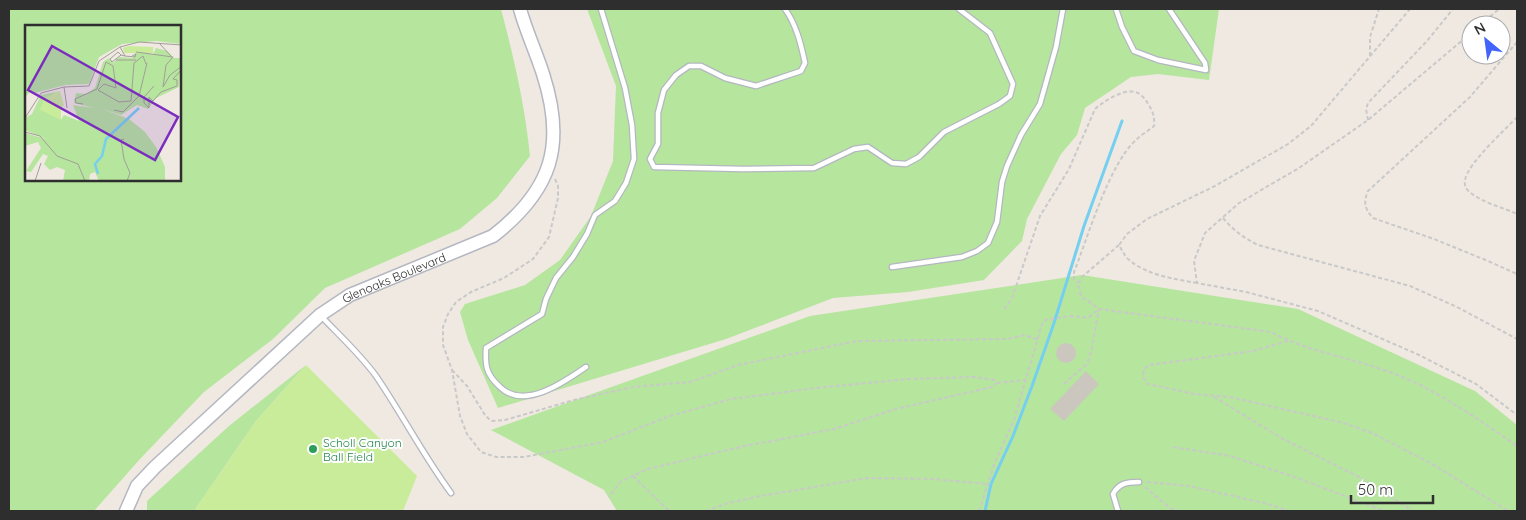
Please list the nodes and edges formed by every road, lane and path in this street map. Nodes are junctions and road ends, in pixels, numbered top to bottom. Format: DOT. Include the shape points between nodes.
graph roads {
  1 [pos="520,9"];
  2 [pos="601,9"];
  3 [pos="785,9"];
  4 [pos="959,9"];
  5 [pos="1063,9"];
  6 [pos="1116,9"];
  7 [pos="1169,9"];
  8 [pos="1379,9"];
  9 [pos="1410,9"];
  10 [pos="1453,9"];
  11 [pos="1461,41"];
  12 [pos="1517,42"];
  13 [pos="1370,56"];
  14 [pos="1517,117"];
  15 [pos="1368,120"];
  16 [pos="548,166"];
  17 [pos="1517,214"];
  18 [pos="1222,217"];
  19 [pos="1119,245"];
  20 [pos="892,267"];
  21 [pos="1517,274"];
  22 [pos="1197,283"];
  23 [pos="1078,284"];
  24 [pos="1004,309"];
  25 [pos="1099,309"];
  26 [pos="320,315"];
  27 [pos="1517,339"];
  28 [pos="1038,340"];
  29 [pos="1288,341"];
  30 [pos="586,368"];
  31 [pos="452,370"];
  32 [pos="1026,380"];
  33 [pos="997,383"];
  34 [pos="1064,384"];
  35 [pos="1212,396"];
  36 [pos="1517,415"];
  37 [pos="1517,446"];
  38 [pos="1173,448"];
  39 [pos="632,476"];
  40 [pos="1139,482"];
  41 [pos="987,484"];
  42 [pos="451,493"];
  43 [pos="609,497"];
  44 [pos="126,511"];
  45 [pos="668,511"];
  46 [pos="706,511"];
  47 [pos="979,511"];
  48 [pos="1118,511"];
  49 [pos="1178,511"];
  50 [pos="1289,511"];
  51 [pos="1384,511"];
  52 [pos="1413,511"];
  53 [pos="1508,511"];
  1 -- 16 [label="street, Glenoaks Boulevard" via="544,76 552,111 555,135"];
  2 -- 30 [label="lane" via="625,88 632,125 634,159 629,175 615,201 595,215 573,257 556,278 542,314 486,348 485,365 505,393 516,397 534,395"];
  3 -- 4 [label="lane" via="804,54 805,63 801,71 756,86 725,78 701,66 689,66 676,75 664,90 658,113 658,144 650,159 654,167 814,168 854,149 868,148 892,163 906,164 919,157 944,132 1010,96 1013,84 990,33"];
  5 -- 20 [label="lane" via="1040,104 1007,166 998,222 988,244 962,257"];
  6 -- 7 [label="lane" via="1134,51 1158,60 1206,70 1205,62"];
  8 -- 13 [label="path" via="1370,37"];
  9 -- 13 [label="path"];
  10 -- 15 [label="path" via="1368,102"];
  11 -- 15 [label="path"];
  12 -- 21 [label="path" via="1470,97 1368,191 1364,201 1366,211 1373,218 1488,260"];
  13 -- 19 [label="path" via="1311,126 1288,144 1215,186 1147,219 1127,234"];
  14 -- 17 [label="path" via="1468,171 1464,181 1470,193"];
  15 -- 18 [label="path"];
  16 -- 26 [label="street, Glenoaks Boulevard" via="530,202 512,222 493,236 350,295"];
  16 -- 31 [label="path" via="558,186 549,237 533,259 456,302 444,327 443,345"];
  18 -- 22 [label="path" via="1205,233 1201,242 1194,261"];
  18 -- 27 [label="path" via="1242,237 1258,245 1410,286"];
  19 -- 22 [label="path" via="1126,258 1141,268 1167,278"];
  19 -- 23 [label="path"];
  22 -- 36 [label="path" via="1318,311 1476,384"];
  23 -- 24 [label="path" via="1074,280 1074,272 1113,173 1136,139 1154,126 1151,108 1138,93 1116,95 1096,109 1068,169 1040,216 1012,298"];
  23 -- 25 [label="path" via="1080,296"];
  25 -- 28 [label="path" via="1088,318 1071,316 1045,320"];
  25 -- 29 [label="path" via="1271,332"];
  25 -- 34 [label="path" via="1087,364"];
  26 -- 42 [label="lane" via="374,374"];
  26 -- 44 [label="street, Glenoaks Boulevard" via="155,467 137,486"];
  28 -- 31 [label="path" via="1024,335 1008,339 857,341 738,365 690,382 633,387 491,421"];
  28 -- 32 [label="path"];
  29 -- 35 [label="path" via="1253,351 1161,362 1144,369 1143,377 1148,384"];
  29 -- 37 [label="path" via="1414,381 1445,397"];
  31 -- 33 [label="path" via="460,416 467,434 481,452 496,457 524,457 603,442 667,417 731,399 908,379 975,377"];
  32 -- 33 [label="path"];
  32 -- 41 [label="path" via="1014,420"];
  33 -- 39 [label="path" via="834,429 740,447 648,469"];
  35 -- 52 [label="path" via="1283,439 1363,479"];
  35 -- 53 [label="path" via="1264,404 1372,433 1434,464"];
  38 -- 51 [label="path" via="1230,456"];
  39 -- 43 [label="path" via="621,481"];
  39 -- 45 [label="path"];
  40 -- 48 [label="lane" via="1126,482 1117,487 1113,494"];
  40 -- 49 [label="path"];
  40 -- 50 [label="path" via="1188,486"];
  41 -- 46 [label="path" via="867,478 744,499"];
  41 -- 47 [label="path"];
}
